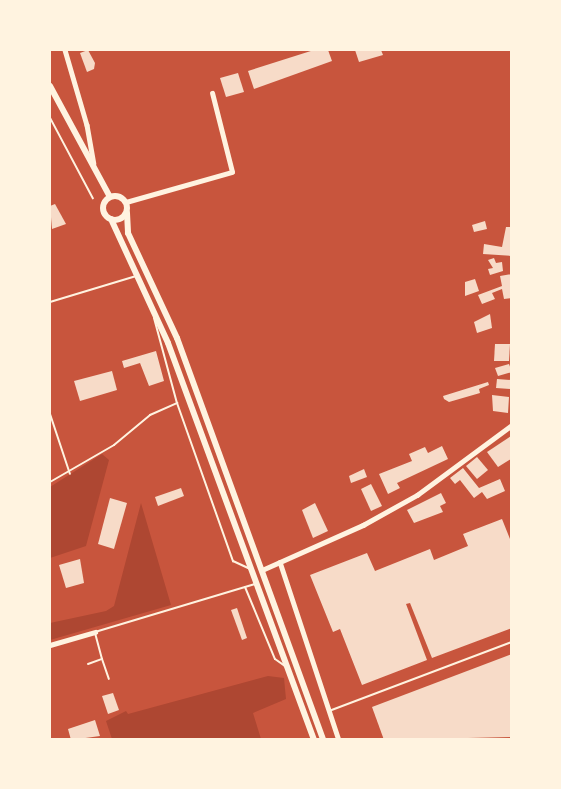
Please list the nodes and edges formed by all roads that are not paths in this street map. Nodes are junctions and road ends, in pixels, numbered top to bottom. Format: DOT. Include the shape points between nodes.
graph roads {
  1 [pos="65,50"];
  2 [pos="50,86"];
  3 [pos="212,93"];
  4 [pos="95,174"];
  5 [pos="110,197"];
  6 [pos="126,202"];
  7 [pos="127,213"];
  8 [pos="111,219"];
  9 [pos="137,276"];
  10 [pos="50,302"];
  11 [pos="153,309"];
  12 [pos="177,402"];
  13 [pos="50,414"];
  14 [pos="50,418"];
  15 [pos="512,425"];
  16 [pos="70,474"];
  17 [pos="50,482"];
  18 [pos="280,562"];
  19 [pos="250,569"];
  20 [pos="262,570"];
  21 [pos="255,584"];
  22 [pos="245,587"];
  23 [pos="95,632"];
  24 [pos="512,642"];
  25 [pos="50,645"];
  26 [pos="102,659"];
  27 [pos="88,664"];
  28 [pos="289,669"];
  29 [pos="109,679"];
  30 [pos="329,711"];
  31 [pos="314,740"];
  32 [pos="324,740"];
  33 [pos="339,740"];
  1 -- 4 [label="street" via="87,125"];
  2 -- 4 [label="main road"];
  3 -- 6 [label="street" via="232,172"];
  4 -- 5 [label="main road"];
  5 -- 6 [label="main road"];
  5 -- 8 [label="main road" via="103,207"];
  6 -- 7 [label="main road"];
  7 -- 8 [label="main road" via="120,219"];
  7 -- 20 [label="main road" via="128,233 177,338"];
  8 -- 9 [label="main road"];
  9 -- 10 [label="lane"];
  9 -- 11 [label="main road"];
  11 -- 12 [label="lane"];
  11 -- 19 [label="main road"];
  12 -- 16 [label="lane" via="150,415"];
  12 -- 19 [label="lane" via="233,561"];
  13 -- 14 [label="lane"];
  14 -- 16 [label="lane"];
  15 -- 18 [label="street" via="417,495 363,525"];
  16 -- 17 [label="lane"];
  18 -- 20 [label="street"];
  18 -- 30 [label="street"];
  19 -- 21 [label="main road"];
  20 -- 32 [label="main road"];
  21 -- 22 [label="lane"];
  21 -- 28 [label="main road"];
  22 -- 23 [label="lane"];
  22 -- 28 [label="lane" via="275,659"];
  23 -- 25 [label="street"];
  23 -- 26 [label="lane"];
  24 -- 30 [label="lane"];
  26 -- 27 [label="lane"];
  26 -- 29 [label="lane"];
  28 -- 31 [label="main road"];
  30 -- 33 [label="street"];
}
